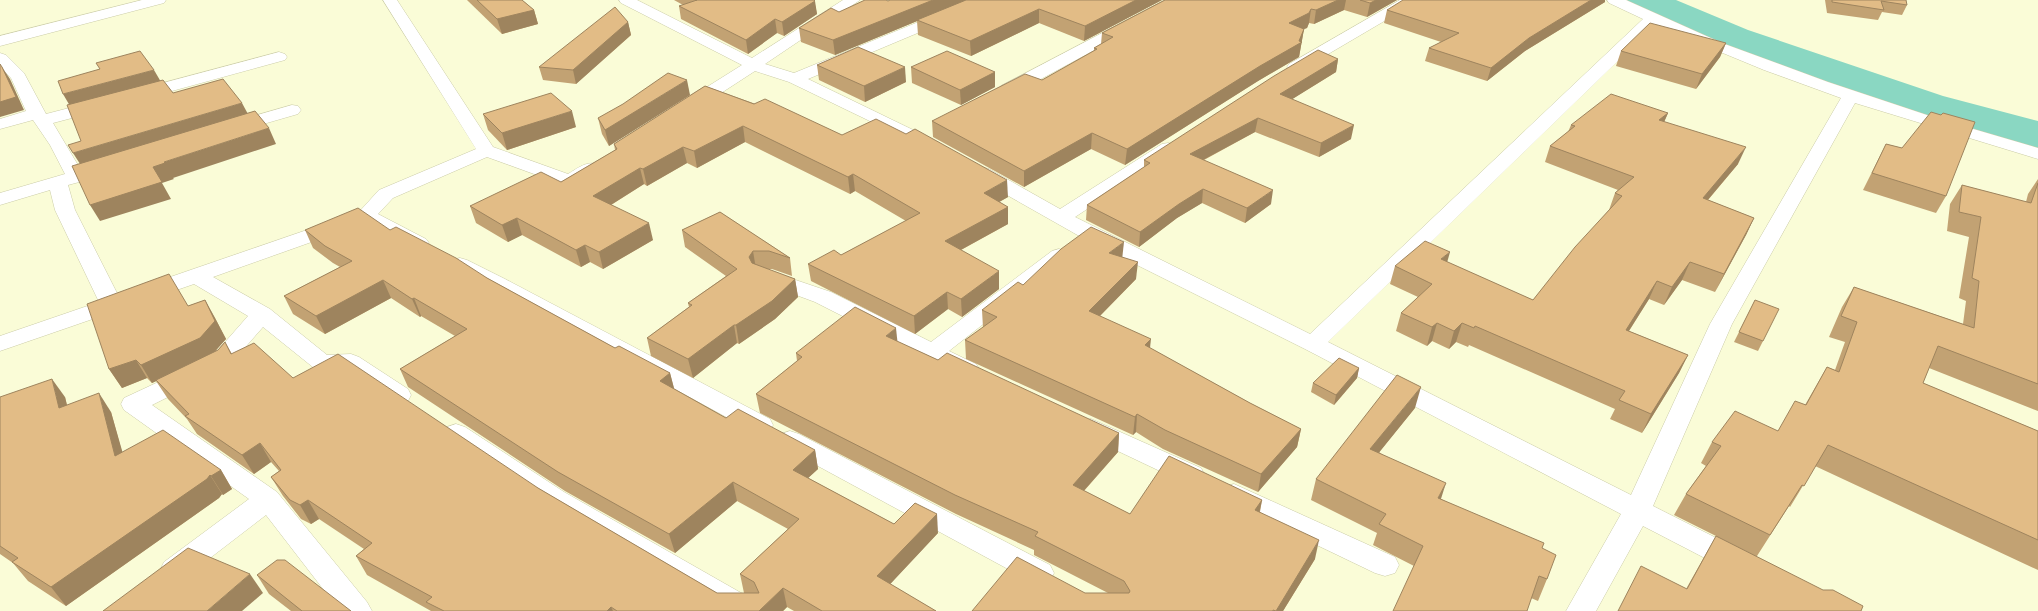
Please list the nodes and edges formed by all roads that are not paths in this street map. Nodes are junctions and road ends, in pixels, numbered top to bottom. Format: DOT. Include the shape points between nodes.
graph roads {
  1 [pos="159,0"];
  2 [pos="390,0"];
  3 [pos="626,0"];
  4 [pos="853,0"];
  5 [pos="984,0"];
  6 [pos="1176,0"];
  7 [pos="1410,0"];
  8 [pos="1614,0"];
  9 [pos="1652,19"];
  10 [pos="0,41"];
  11 [pos="279,57"];
  12 [pos="0,58"];
  13 [pos="754,65"];
  14 [pos="1284,73"];
  15 [pos="795,79"];
  16 [pos="1851,95"];
  17 [pos="994,97"];
  18 [pos="292,110"];
  19 [pos="675,115"];
  20 [pos="39,117"];
  21 [pos="0,124"];
  22 [pos="218,133"];
  23 [pos="1180,140"];
  24 [pos="486,151"];
  25 [pos="2038,154"];
  26 [pos="603,160"];
  27 [pos="75,177"];
  28 [pos="0,199"];
  29 [pos="366,216"];
  30 [pos="1062,217"];
  31 [pos="1088,232"];
  32 [pos="764,275"];
  33 [pos="196,276"];
  34 [pos="112,305"];
  35 [pos="262,314"];
  36 [pos="0,344"];
  37 [pos="1312,344"];
  38 [pos="931,353"];
  39 [pos="989,380"];
  40 [pos="1068,417"];
  41 [pos="268,499"];
  42 [pos="1637,511"];
  43 [pos="1385,564"];
  44 [pos="1757,572"];
  45 [pos="156,583"];
  46 [pos="1062,585"];
  47 [pos="357,611"];
  48 [pos="747,611"];
  49 [pos="1582,611"];
  1 -- 10 [label="street"];
  2 -- 24 [label="street"];
  3 -- 13 [label="street"];
  4 -- 13 [label="street" via="825,11"];
  5 -- 15 [label="street"];
  6 -- 17 [label="street"];
  7 -- 14 [label="street"];
  8 -- 9 [label="street"];
  9 -- 16 [label="street" via="1779,72"];
  9 -- 37 [label="street"];
  11 -- 20 [label="street" via="119,100"];
  12 -- 20 [label="street" via="18,76"];
  13 -- 15 [label="street"];
  13 -- 19 [label="street"];
  15 -- 30 [label="street" via="924,133 958,160"];
  16 -- 25 [label="street"];
  16 -- 42 [label="street" via="1721,324"];
  18 -- 22 [label="street"];
  20 -- 21 [label="street"];
  20 -- 27 [label="street"];
  23 -- 30 [label="street"];
  24 -- 26 [label="street" via="570,181"];
  24 -- 29 [label="street" via="386,194"];
  27 -- 28 [label="street"];
  27 -- 34 [label="street" via="64,210"];
  29 -- 33 [label="street"];
  29 -- 46 [label="street" via="550,310 626,354"];
  30 -- 31 [label="street"];
  31 -- 37 [label="street"];
  31 -- 38 [label="street"];
  32 -- 38 [label="street" via="823,298"];
  33 -- 34 [label="street"];
  33 -- 35 [label="street"];
  34 -- 36 [label="street"];
  35 -- 41 [label="street" via="220,362 133,404"];
  35 -- 48 [label="street" via="322,363 351,362 555,499"];
  37 -- 42 [label="street"];
  38 -- 39 [label="street"];
  40 -- 43 [label="street"];
  41 -- 45 [label="street"];
  41 -- 47 [label="street"];
  42 -- 44 [label="street"];
  42 -- 49 [label="street"];
}
